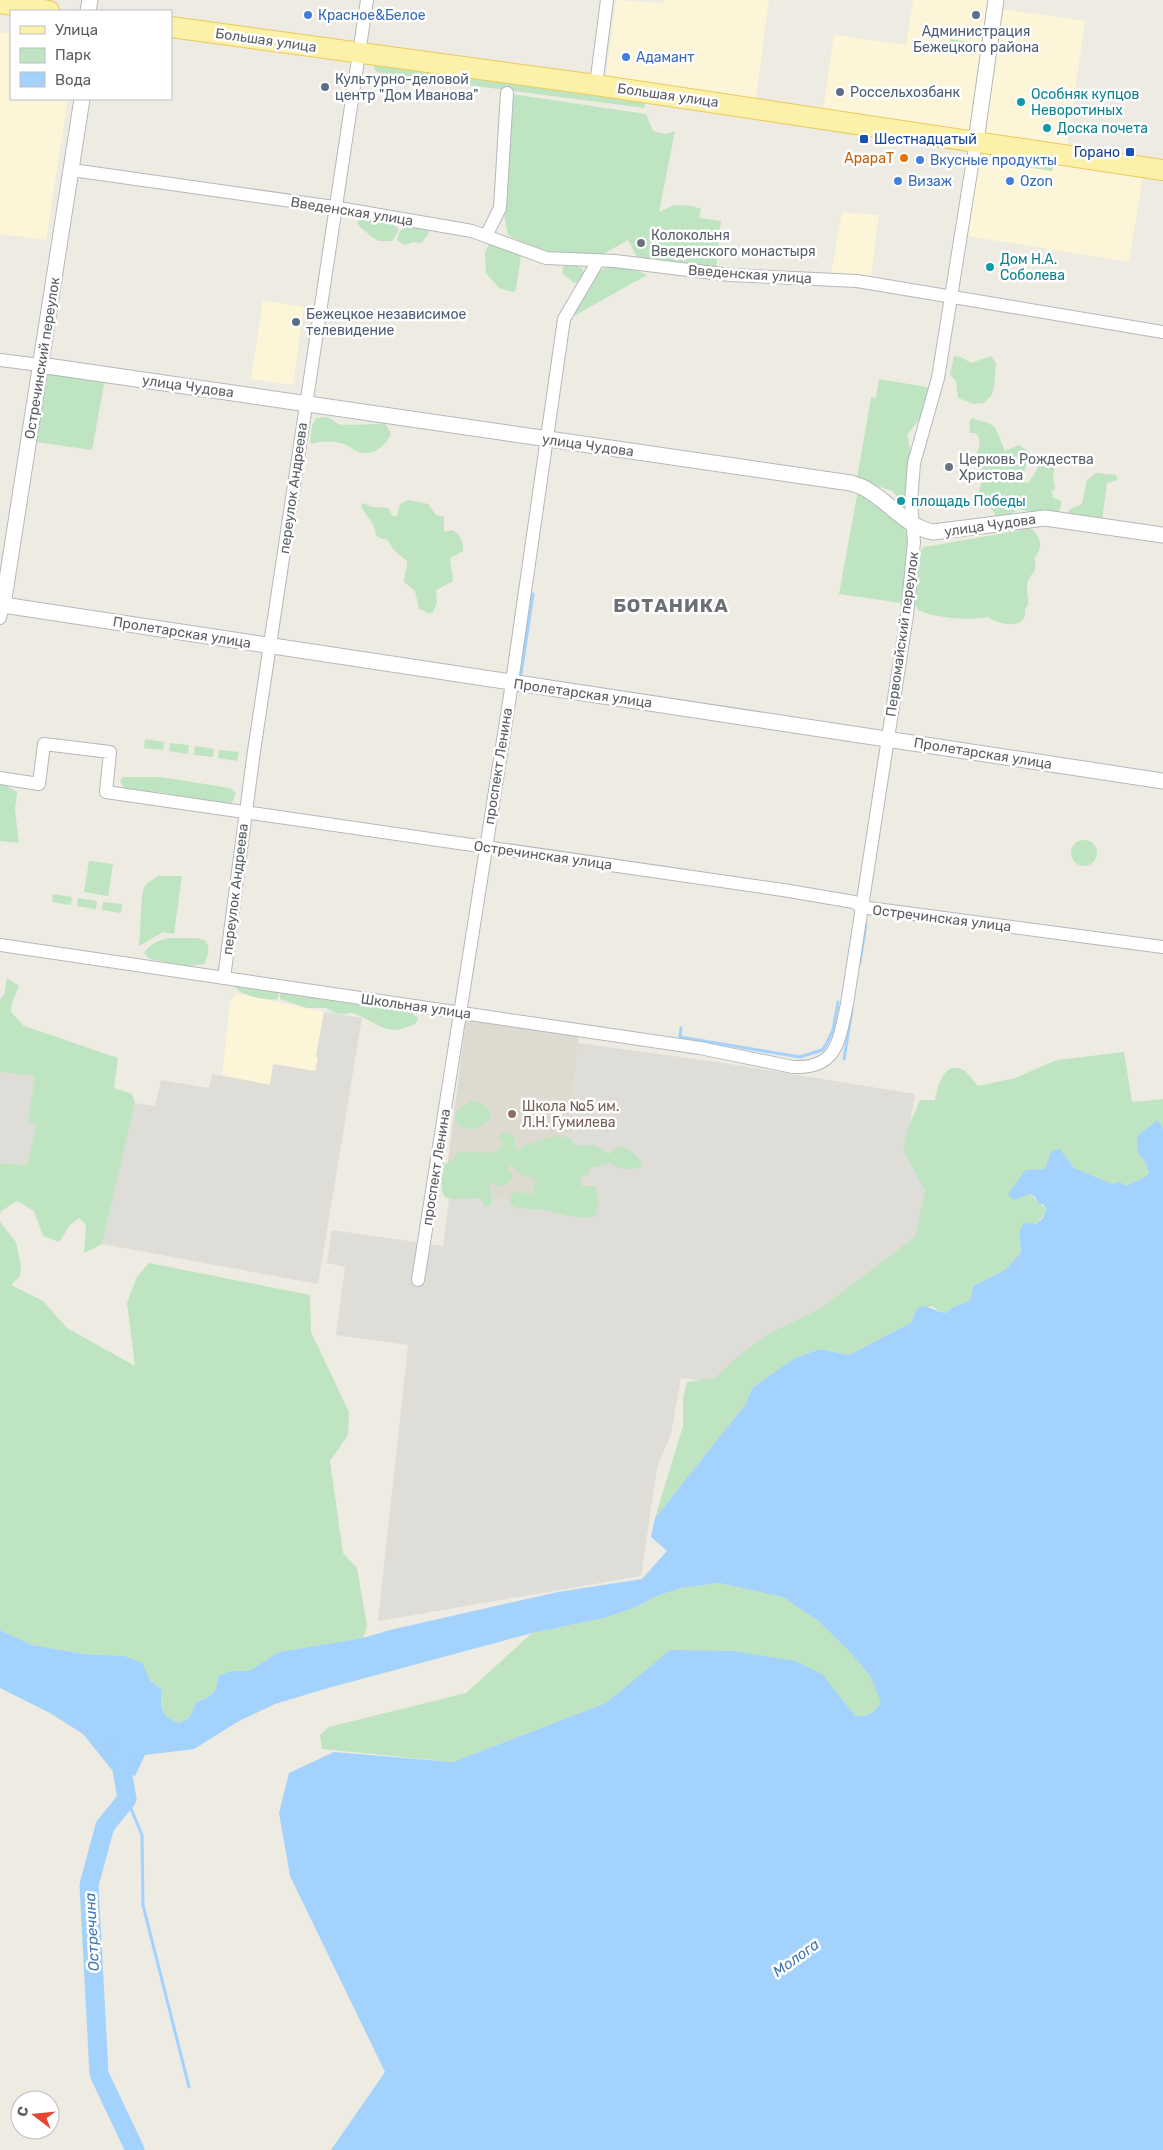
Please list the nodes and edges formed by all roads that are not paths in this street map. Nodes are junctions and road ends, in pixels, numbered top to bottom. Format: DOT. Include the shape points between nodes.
graph roads {
  1 [pos="367,0"];
  2 [pos="607,0"];
  3 [pos="996,0"];
  4 [pos="0,3"];
  5 [pos="43,10"];
  6 [pos="172,27"];
  7 [pos="358,52"];
  8 [pos="596,85"];
  9 [pos="507,93"];
  10 [pos="82,100"];
  11 [pos="976,141"];
  12 [pos="72,170"];
  13 [pos="1163,170"];
  14 [pos="335,208"];
  15 [pos="486,236"];
  16 [pos="598,261"];
  17 [pos="951,296"];
  18 [pos="1163,332"];
  19 [pos="0,360"];
  20 [pos="40,365"];
  21 [pos="305,403"];
  22 [pos="546,439"];
  23 [pos="913,525"];
  24 [pos="1163,535"];
  25 [pos="1,611"];
  26 [pos="270,645"];
  27 [pos="511,682"];
  28 [pos="888,738"];
  29 [pos="0,778"];
  30 [pos="1163,781"];
  31 [pos="245,812"];
  32 [pos="485,847"];
  33 [pos="861,907"];
  34 [pos="0,945"];
  35 [pos="1163,947"];
  36 [pos="224,978"];
  37 [pos="461,1013"];
  38 [pos="828,1058"];
  39 [pos="418,1280"];
  1 -- 7 [label="street, переулок Андреева"];
  2 -- 8 [label="street"];
  3 -- 11 [label="street, Первомайский переулок"];
  4 -- 5 [label="main road"];
  6 -- 7 [label="main road, Большая улица"];
  7 -- 8 [label="main road, Большая улица"];
  7 -- 14 [label="street, переулок Андреева"];
  8 -- 11 [label="main road, Большая улица"];
  9 -- 15 [label="street" via="500,208"];
  10 -- 12 [label="street, Остречинский переулок"];
  11 -- 13 [label="main road, Большая улица"];
  11 -- 17 [label="street, Первомайский переулок"];
  12 -- 14 [label="street, Введенская улица"];
  12 -- 20 [label="street, Остречинский переулок"];
  14 -- 15 [label="street, Введенская улица"];
  14 -- 21 [label="street, переулок Андреева"];
  15 -- 16 [label="street, Введенская улица" via="546,258"];
  16 -- 17 [label="street, Введенская улица" via="730,275 857,281"];
  16 -- 22 [label="street, проспект Ленина" via="564,319"];
  17 -- 18 [label="street, Введенская улица"];
  17 -- 23 [label="street, Первомайский переулок" via="938,378 914,463"];
  19 -- 20 [label="street, улица Чудова"];
  20 -- 21 [label="street, улица Чудова"];
  20 -- 25 [label="street, Остречинский переулок"];
  21 -- 22 [label="street, улица Чудова"];
  21 -- 26 [label="street, переулок Андреева"];
  22 -- 23 [label="street, улица Чудова" via="851,483 868,490"];
  22 -- 27 [label="street, проспект Ленина"];
  23 -- 24 [label="street, улица Чудова" via="928,531 944,532 1044,518"];
  23 -- 28 [label="street, Первомайский переулок" via="907,615"];
  25 -- 26 [label="street, Пролетарская улица"];
  26 -- 27 [label="street, Пролетарская улица"];
  26 -- 31 [label="street, переулок Андреева"];
  27 -- 28 [label="street, Пролетарская улица"];
  27 -- 32 [label="street, проспект Ленина"];
  28 -- 30 [label="street, Пролетарская улица"];
  28 -- 33 [label="street, Первомайский переулок"];
  29 -- 31 [label="street, Остречинская улица" via="39,784 44,744 110,752 106,792"];
  31 -- 32 [label="street, Остречинская улица"];
  31 -- 36 [label="street, переулок Андреева"];
  32 -- 33 [label="street, Остречинская улица" via="783,890 854,902"];
  32 -- 37 [label="street, проспект Ленина"];
  33 -- 35 [label="street, Остречинская улица"];
  33 -- 38 [label="street, Первомайский переулок" via="847,1004 838,1042"];
  34 -- 36 [label="street, Школьная улица"];
  36 -- 37 [label="street, Школьная улица"];
  37 -- 38 [label="street, Школьная улица" via="700,1048 793,1067 808,1067"];
  37 -- 39 [label="street, проспект Ленина"];
}
